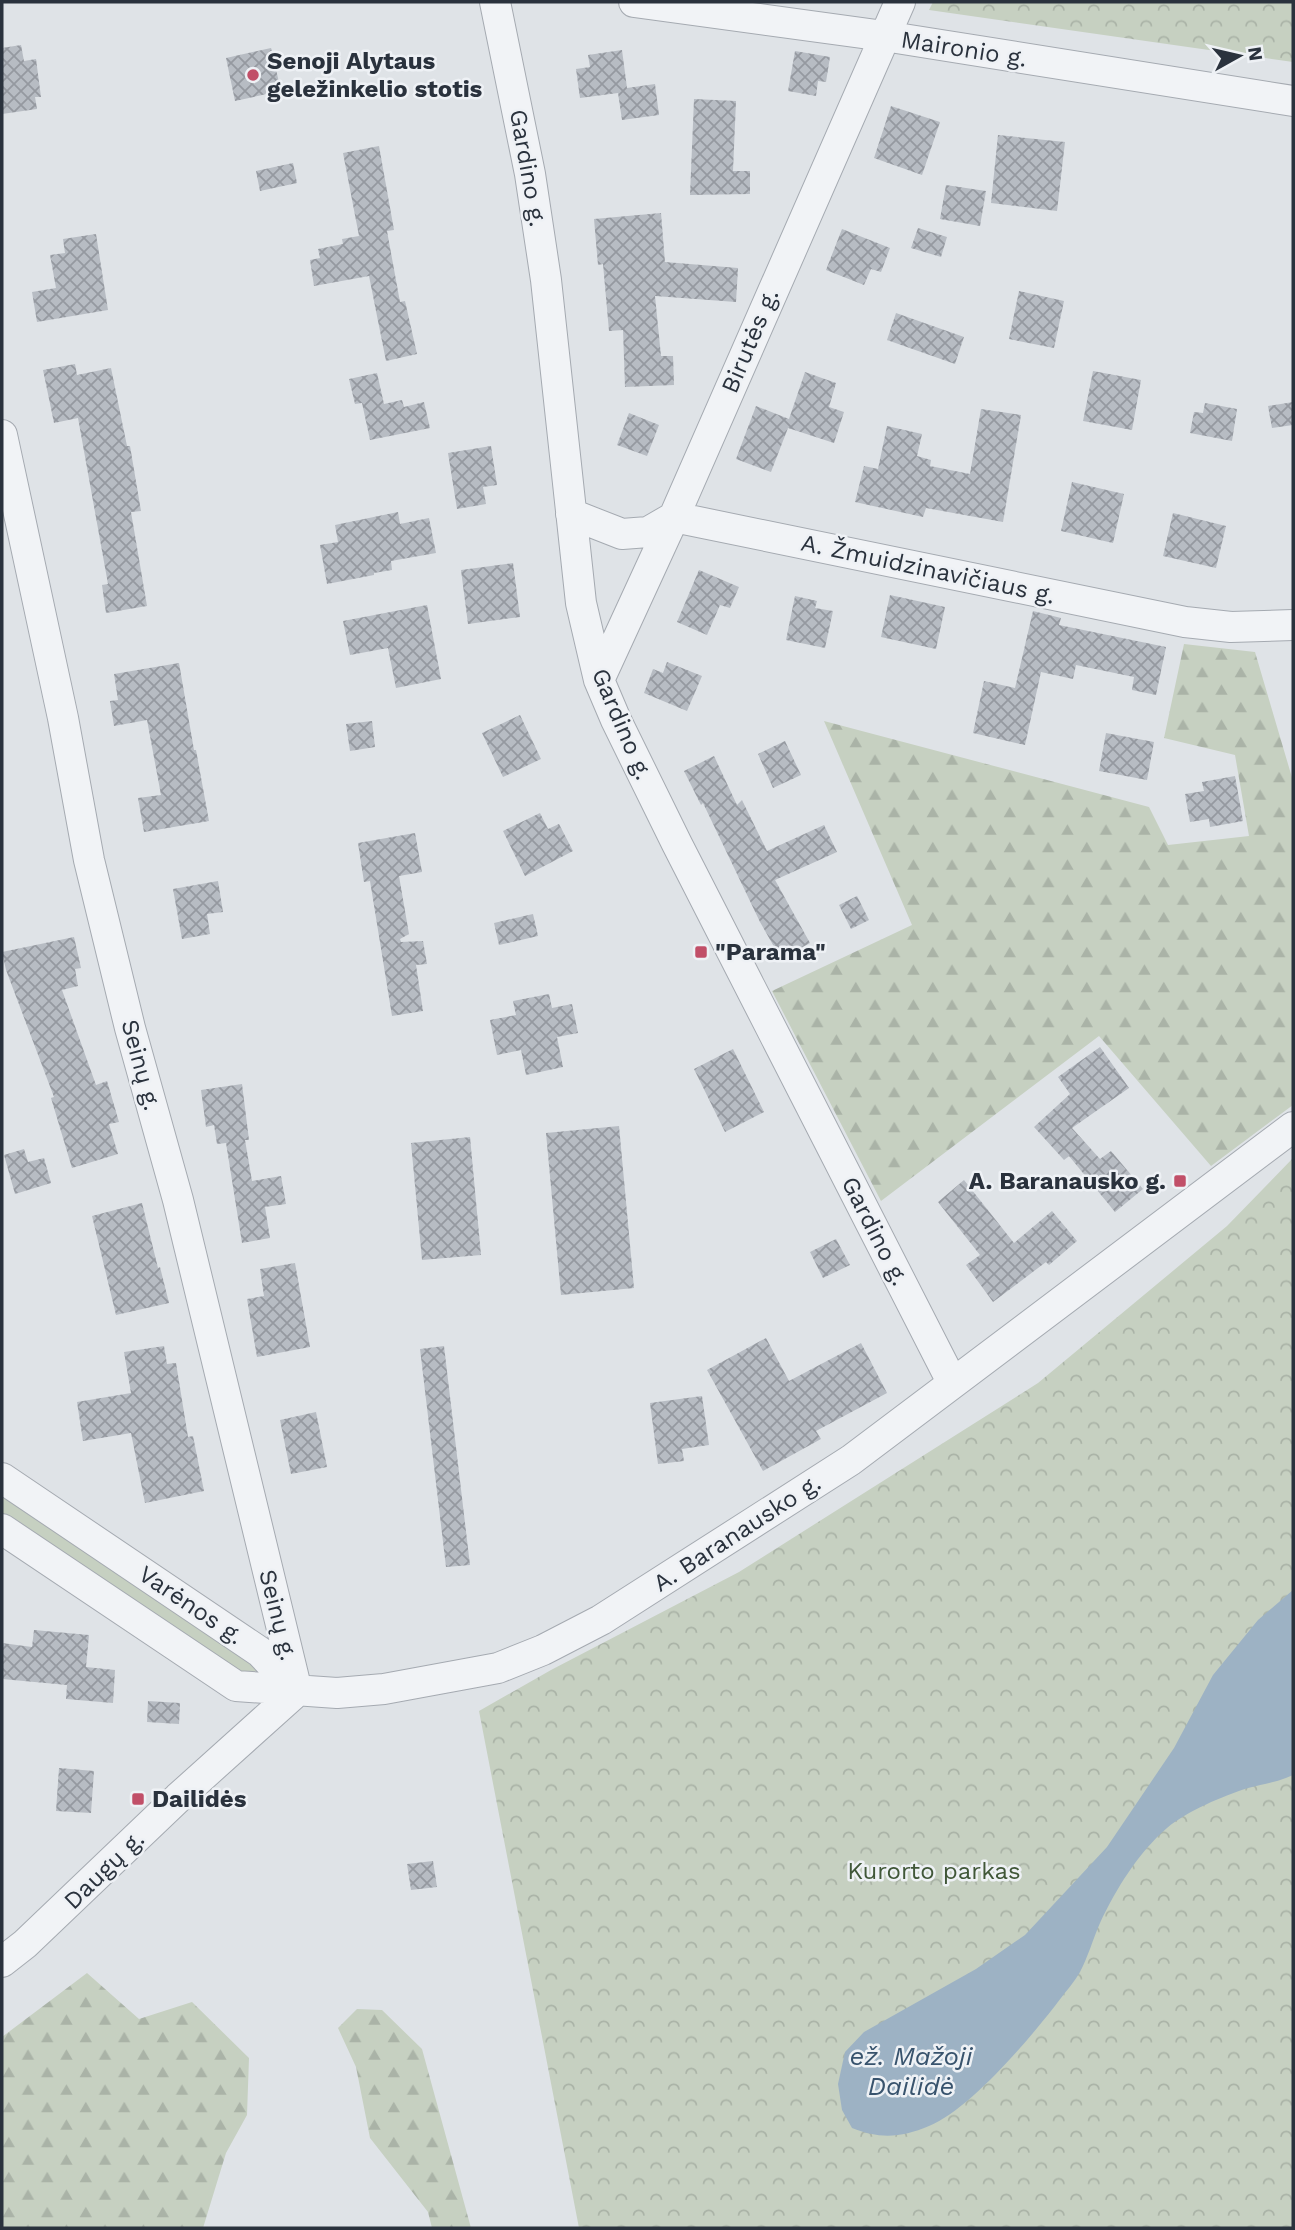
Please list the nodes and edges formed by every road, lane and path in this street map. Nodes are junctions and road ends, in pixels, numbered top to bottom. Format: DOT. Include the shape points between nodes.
graph roads {
  1 [pos="495,2"];
  2 [pos="634,2"];
  3 [pos="900,2"];
  4 [pos="884,37"];
  5 [pos="1293,101"];
  6 [pos="2,435"];
  7 [pos="571,514"];
  8 [pos="674,517"];
  9 [pos="1293,625"];
  10 [pos="599,680"];
  11 [pos="1293,1126"];
  12 [pos="952,1382"];
  13 [pos="2,1479"];
  14 [pos="2,1529"];
  15 [pos="297,1691"];
  16 [pos="2,1962"];
  1 -- 7 [label="street, Gardino g." via="524,138 544,267"];
  2 -- 4 [label="street, Maironio g."];
  3 -- 4 [label="street, Birutės g."];
  4 -- 5 [label="street, Maironio g."];
  4 -- 8 [label="street, Birutės g."];
  6 -- 15 [label="street, Seinų g." via="89,860 178,1200"];
  7 -- 8 [label="street" via="622,534 648,532"];
  7 -- 10 [label="street, Gardino g." via="581,603"];
  8 -- 9 [label="street, A. Žmuidzinavičiaus g." via="1185,622 1231,627"];
  8 -- 10 [label="street, Birutės g."];
  10 -- 12 [label="street, Gardino g." via="677,844"];
  11 -- 12 [label="street, A. Baranausko g."];
  12 -- 15 [label="street, A. Baranausko g." via="851,1460 601,1620 543,1650 498,1668 384,1689"];
  13 -- 15 [label="street, Varėnos g." via="260,1652"];
  14 -- 15 [label="street, Varėnos g." via="236,1686"];
  15 -- 16 [label="street, Daugų g."];
}
